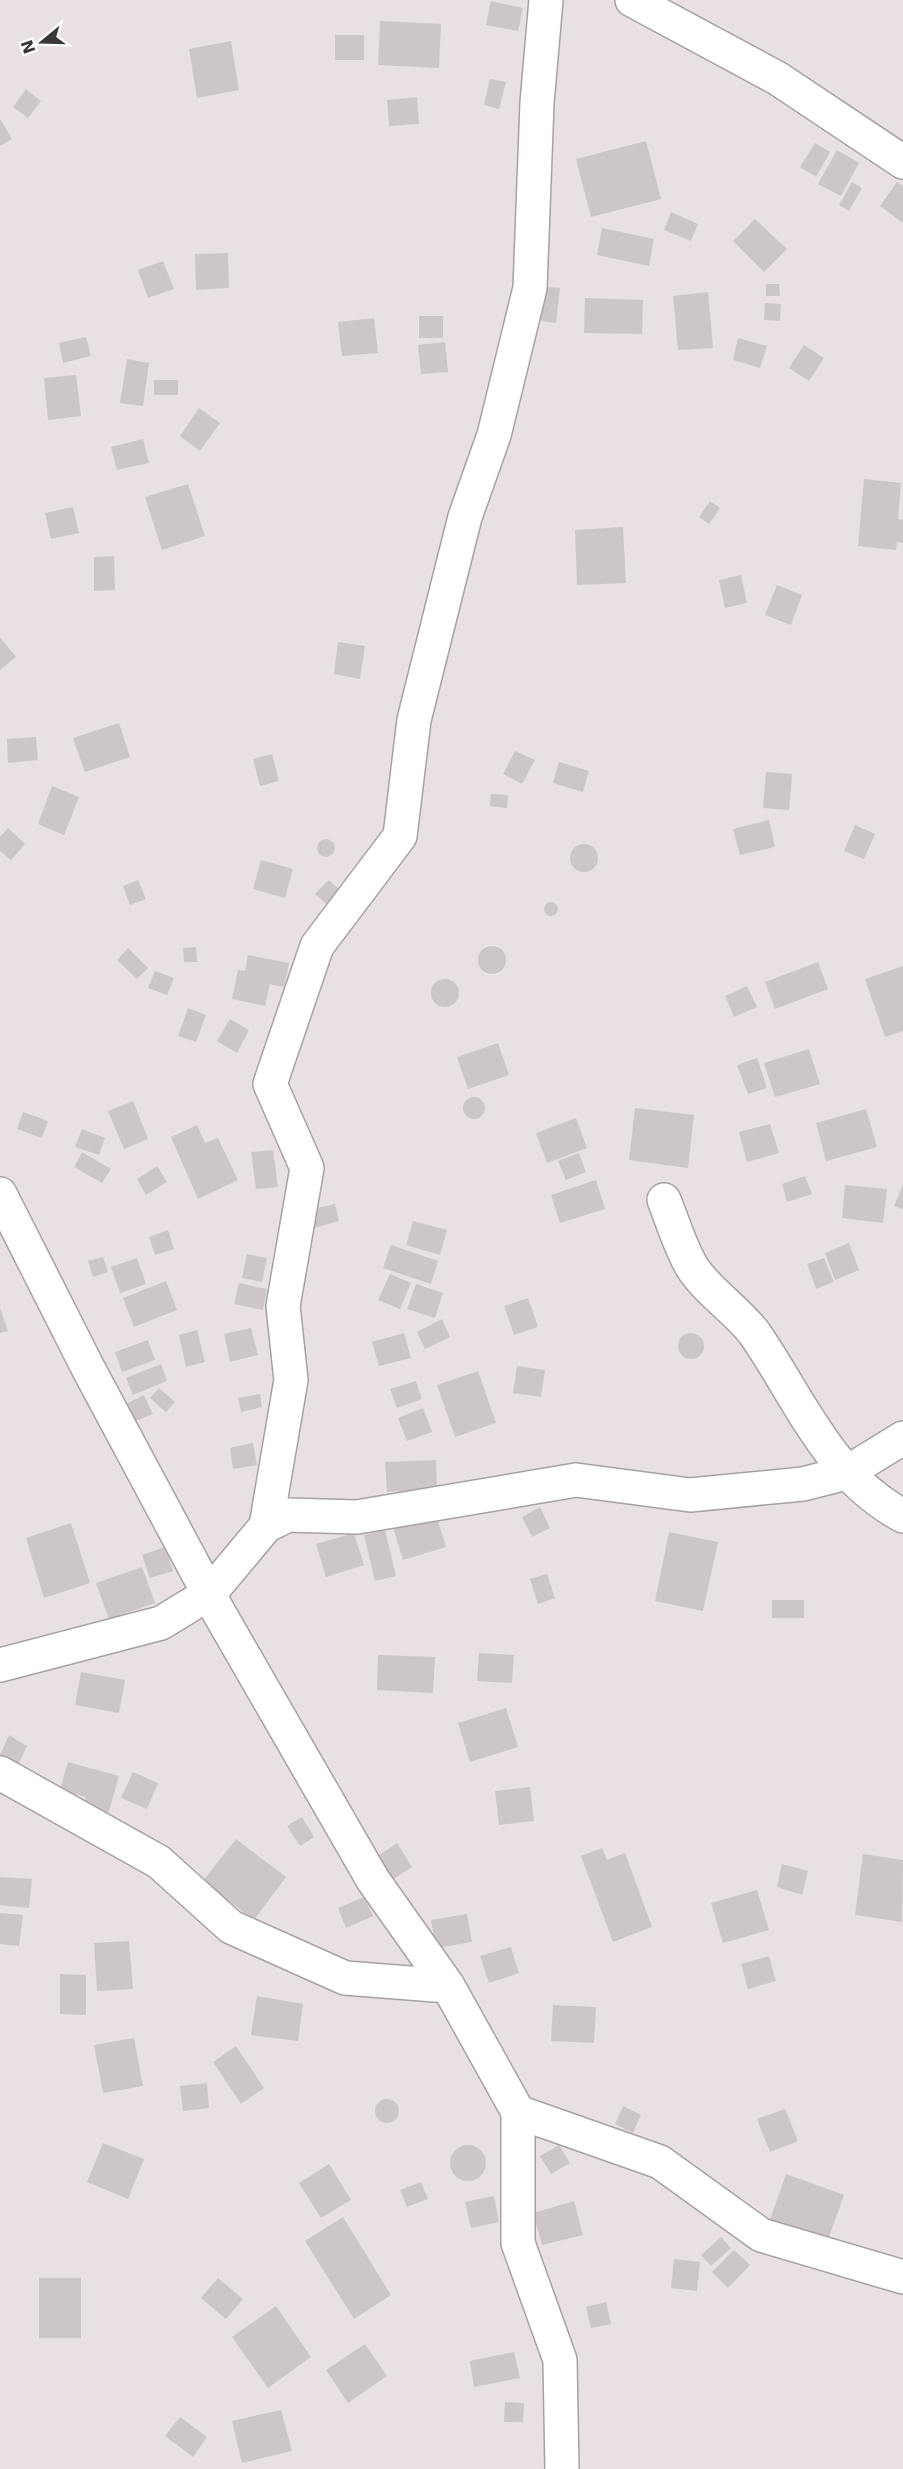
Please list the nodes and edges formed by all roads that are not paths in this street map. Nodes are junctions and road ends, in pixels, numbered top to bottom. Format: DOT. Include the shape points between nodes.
graph roads {
  1 [pos="546,0"];
  2 [pos="632,0"];
  3 [pos="903,162"];
  4 [pos="0,1194"];
  5 [pos="664,1200"];
  6 [pos="903,1438"];
  7 [pos="846,1473"];
  8 [pos="903,1516"];
  9 [pos="266,1526"];
  10 [pos="210,1593"];
  11 [pos="0,1665"];
  12 [pos="0,1773"];
  13 [pos="448,1986"];
  14 [pos="518,2112"];
  15 [pos="903,2277"];
  16 [pos="562,2469"];
  1 -- 9 [label="street" via="537,103 530,288 494,435 465,517 414,720 400,836 317,946 270,1084 307,1168 283,1306 291,1380"];
  2 -- 3 [label="street" via="777,78"];
  4 -- 10 [label="street" via="88,1368"];
  5 -- 7 [label="street" via="693,1268 754,1333 804,1416"];
  6 -- 7 [label="street"];
  7 -- 8 [label="street"];
  7 -- 9 [label="street" via="803,1484 690,1495 576,1480 357,1517 288,1515"];
  9 -- 10 [label="street"];
  10 -- 11 [label="street" via="160,1623"];
  10 -- 13 [label="street" via="373,1880"];
  12 -- 13 [label="street" via="159,1862 231,1928 345,1978"];
  13 -- 14 [label="street"];
  14 -- 15 [label="street" via="660,2162 761,2235"];
  14 -- 16 [label="street" via="518,2243 560,2360"];
}
